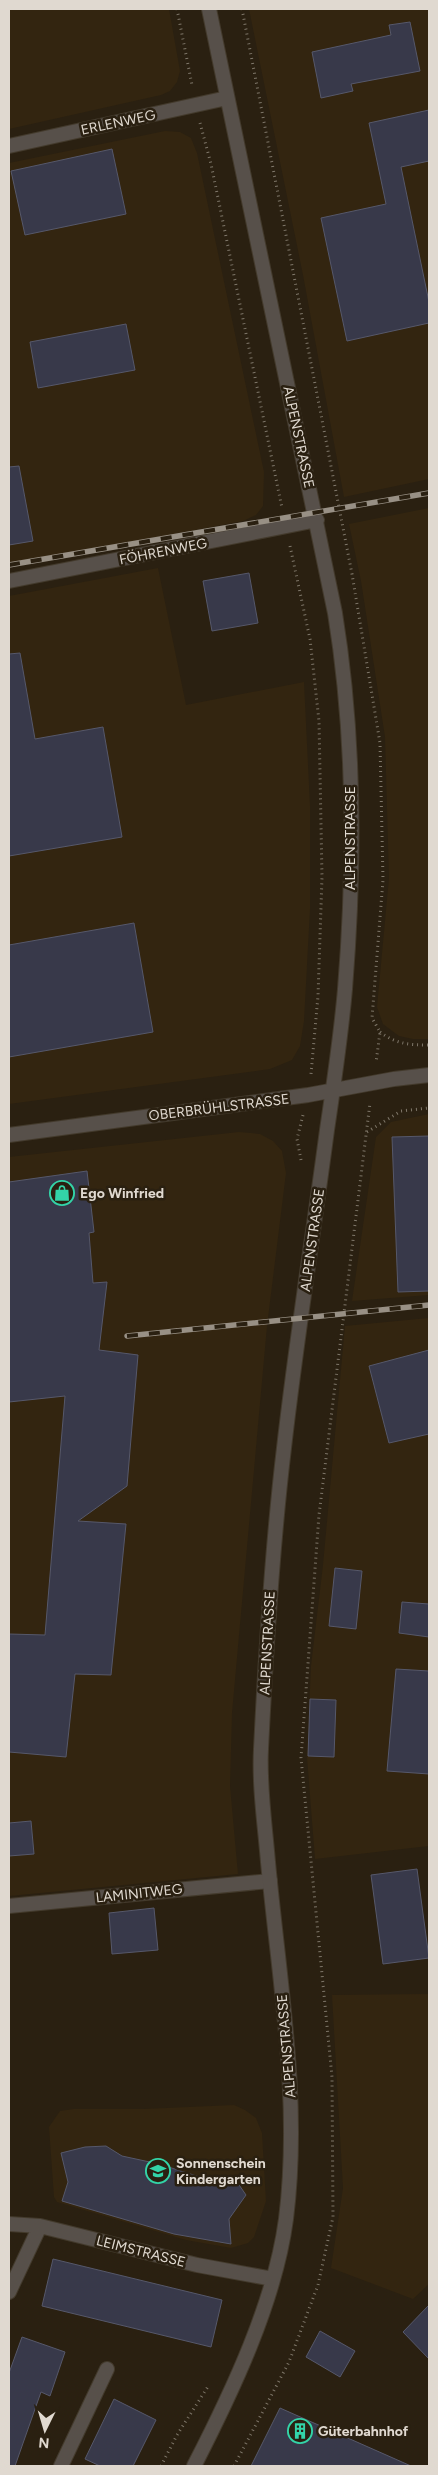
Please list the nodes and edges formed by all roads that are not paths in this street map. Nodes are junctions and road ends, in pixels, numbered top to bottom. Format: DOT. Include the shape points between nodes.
graph roads {
  1 [pos="208,9"];
  2 [pos="227,98"];
  3 [pos="9,146"];
  4 [pos="317,520"];
  5 [pos="9,581"];
  6 [pos="429,1075"];
  7 [pos="333,1091"];
  8 [pos="9,1135"];
  9 [pos="270,1881"];
  10 [pos="9,1906"];
  11 [pos="9,2224"];
  12 [pos="40,2226"];
  13 [pos="273,2279"];
  14 [pos="9,2292"];
  15 [pos="107,2370"];
  16 [pos="61,2466"];
  17 [pos="194,2466"];
  1 -- 2 [label="street, ALPENSTRASSE"];
  2 -- 3 [label="street, ERLENWEG"];
  2 -- 4 [label="street, ALPENSTRASSE"];
  4 -- 5 [label="street, FÖHRENWEG"];
  4 -- 7 [label="street, ALPENSTRASSE" via="342,650 349,731 349,921"];
  6 -- 7 [label="street, OBERBRÜHLSTRASSE"];
  7 -- 8 [label="street, OBERBRÜHLSTRASSE"];
  7 -- 9 [label="street, ALPENSTRASSE" via="284,1446 268,1604 260,1767"];
  9 -- 10 [label="street, LAMINITWEG"];
  9 -- 13 [label="street, ALPENSTRASSE" via="288,2043 291,2133 285,2222"];
  11 -- 12 [label="street, LEIMSTRASSE"];
  12 -- 13 [label="street, LEIMSTRASSE" via="197,2265"];
  12 -- 14 [label="street"];
  13 -- 17 [label="street, ALPENSTRASSE" via="244,2362"];
  15 -- 16 [label="street"];
}
